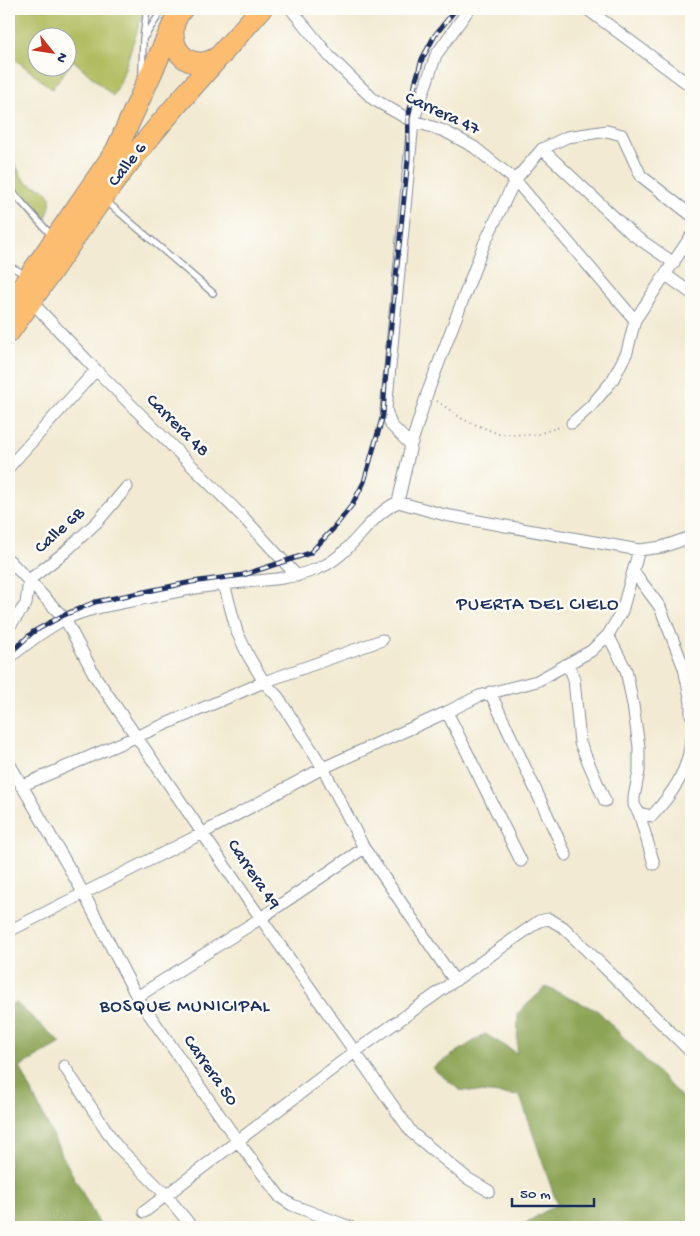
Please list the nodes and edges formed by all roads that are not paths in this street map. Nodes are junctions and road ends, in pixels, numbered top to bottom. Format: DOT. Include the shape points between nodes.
graph roads {
  1 [pos="147,9"];
  2 [pos="261,9"];
  3 [pos="291,9"];
  4 [pos="469,9"];
  5 [pos="587,9"];
  6 [pos="174,11"];
  7 [pos="143,39"];
  8 [pos="224,52"];
  9 [pos="691,86"];
  10 [pos="142,94"];
  11 [pos="413,122"];
  12 [pos="542,148"];
  13 [pos="514,180"];
  14 [pos="9,188"];
  15 [pos="103,198"];
  16 [pos="691,215"];
  17 [pos="691,236"];
  18 [pos="55,239"];
  19 [pos="674,263"];
  20 [pos="9,266"];
  21 [pos="666,275"];
  22 [pos="29,276"];
  23 [pos="213,293"];
  24 [pos="691,293"];
  25 [pos="31,301"];
  26 [pos="9,306"];
  27 [pos="635,320"];
  28 [pos="9,332"];
  29 [pos="96,370"];
  30 [pos="572,423"];
  31 [pos="411,444"];
  32 [pos="9,467"];
  33 [pos="127,487"];
  34 [pos="398,502"];
  35 [pos="691,537"];
  36 [pos="639,550"];
  37 [pos="9,560"];
  38 [pos="634,572"];
  39 [pos="297,576"];
  40 [pos="29,580"];
  41 [pos="224,584"];
  42 [pos="65,619"];
  43 [pos="9,628"];
  44 [pos="608,635"];
  45 [pos="382,640"];
  46 [pos="9,658"];
  47 [pos="565,665"];
  48 [pos="264,682"];
  49 [pos="490,692"];
  50 [pos="447,712"];
  51 [pos="691,715"];
  52 [pos="137,736"];
  53 [pos="691,742"];
  54 [pos="9,763"];
  55 [pos="323,768"];
  56 [pos="21,786"];
  57 [pos="606,801"];
  58 [pos="639,814"];
  59 [pos="203,833"];
  60 [pos="364,848"];
  61 [pos="566,855"];
  62 [pos="521,861"];
  63 [pos="654,864"];
  64 [pos="84,894"];
  65 [pos="261,918"];
  66 [pos="9,931"];
  67 [pos="454,980"];
  68 [pos="137,997"];
  69 [pos="356,1051"];
  70 [pos="691,1052"];
  71 [pos="64,1066"];
  72 [pos="238,1140"];
  73 [pos="488,1191"];
  74 [pos="166,1195"];
  75 [pos="144,1212"];
  76 [pos="192,1227"];
  77 [pos="350,1227"];
  1 -- 7 [label="lane"];
  2 -- 8 [label="highway, Calle 6"];
  3 -- 11 [label="street, Carrera 47" via="330,57 374,99"];
  4 -- 11 [label="street" via="436,55"];
  5 -- 9 [label="street"];
  6 -- 7 [label="lane"];
  6 -- 8 [label="highway" via="172,36 182,57 204,63 215,60"];
  6 -- 10 [label="highway, Calle 6"];
  7 -- 10 [label="lane"];
  8 -- 15 [label="highway, Calle 6" via="159,125"];
  10 -- 18 [label="highway, Calle 6" via="116,151"];
  11 -- 13 [label="street, Carrera 47" via="444,131 474,147"];
  11 -- 31 [label="street" via="386,410 391,425"];
  12 -- 13 [label="street"];
  12 -- 16 [label="street" via="566,137 607,131 622,135 641,176"];
  12 -- 19 [label="street" via="632,234"];
  13 -- 27 [label="street, Carrera 47"];
  13 -- 31 [label="street" via="484,244"];
  14 -- 18 [label="lane"];
  15 -- 23 [label="lane"];
  15 -- 25 [label="highway, Calle 6"];
  17 -- 19 [label="street"];
  18 -- 22 [label="highway, Calle 6"];
  19 -- 21 [label="street"];
  20 -- 22 [label="lane"];
  21 -- 24 [label="street"];
  21 -- 27 [label="street"];
  22 -- 26 [label="highway, Calle 6"];
  25 -- 28 [label="highway, Calle 6"];
  25 -- 29 [label="street, Carrera 48"];
  27 -- 30 [label="street" via="627,352 612,381"];
  29 -- 32 [label="street"];
  29 -- 39 [label="street, Carrera 48" via="244,518"];
  31 -- 34 [label="street"];
  33 -- 40 [label="street, Calle 6B" via="98,521"];
  34 -- 36 [label="street" via="445,515"];
  34 -- 39 [label="street" via="377,517 340,557"];
  35 -- 36 [label="street" via="662,547"];
  36 -- 38 [label="street"];
  37 -- 40 [label="street, Carrera 49"];
  38 -- 44 [label="street" via="622,611"];
  38 -- 51 [label="street" via="660,607 684,668"];
  39 -- 41 [label="street"];
  40 -- 42 [label="street, Carrera 49"];
  40 -- 43 [label="street" via="26,604"];
  41 -- 42 [label="street" via="117,604"];
  41 -- 48 [label="street" via="237,632"];
  42 -- 46 [label="street"];
  42 -- 52 [label="street, Carrera 49" via="95,676"];
  44 -- 47 [label="street" via="591,651"];
  44 -- 58 [label="street" via="626,670 633,705 639,747 634,804"];
  45 -- 48 [label="street"];
  47 -- 49 [label="street" via="538,681"];
  47 -- 57 [label="street" via="574,679 580,743"];
  48 -- 52 [label="street"];
  48 -- 55 [label="street"];
  49 -- 50 [label="street"];
  49 -- 61 [label="street"];
  50 -- 55 [label="street"];
  50 -- 62 [label="street"];
  52 -- 56 [label="street"];
  52 -- 59 [label="street, Carrera 49"];
  53 -- 58 [label="street" via="690,759 664,802 652,816"];
  54 -- 56 [label="street, Carrera 50"];
  55 -- 59 [label="street"];
  55 -- 60 [label="street"];
  56 -- 64 [label="street, Carrera 50"];
  58 -- 63 [label="street"];
  59 -- 64 [label="street"];
  59 -- 65 [label="street, Carrera 49"];
  60 -- 65 [label="street"];
  60 -- 67 [label="street"];
  64 -- 66 [label="street"];
  64 -- 68 [label="street, Carrera 50"];
  65 -- 68 [label="street"];
  65 -- 69 [label="street, Carrera 49"];
  67 -- 69 [label="street"];
  67 -- 70 [label="street" via="539,921 549,919 563,927"];
  68 -- 72 [label="street, Carrera 50"];
  69 -- 72 [label="street"];
  69 -- 73 [label="street, Carrera 49" via="412,1133 466,1178"];
  71 -- 74 [label="street" via="116,1145"];
  72 -- 74 [label="street"];
  72 -- 77 [label="street, Carrera 50" via="280,1197 292,1205"];
  74 -- 75 [label="street"];
  74 -- 76 [label="street"];
}
